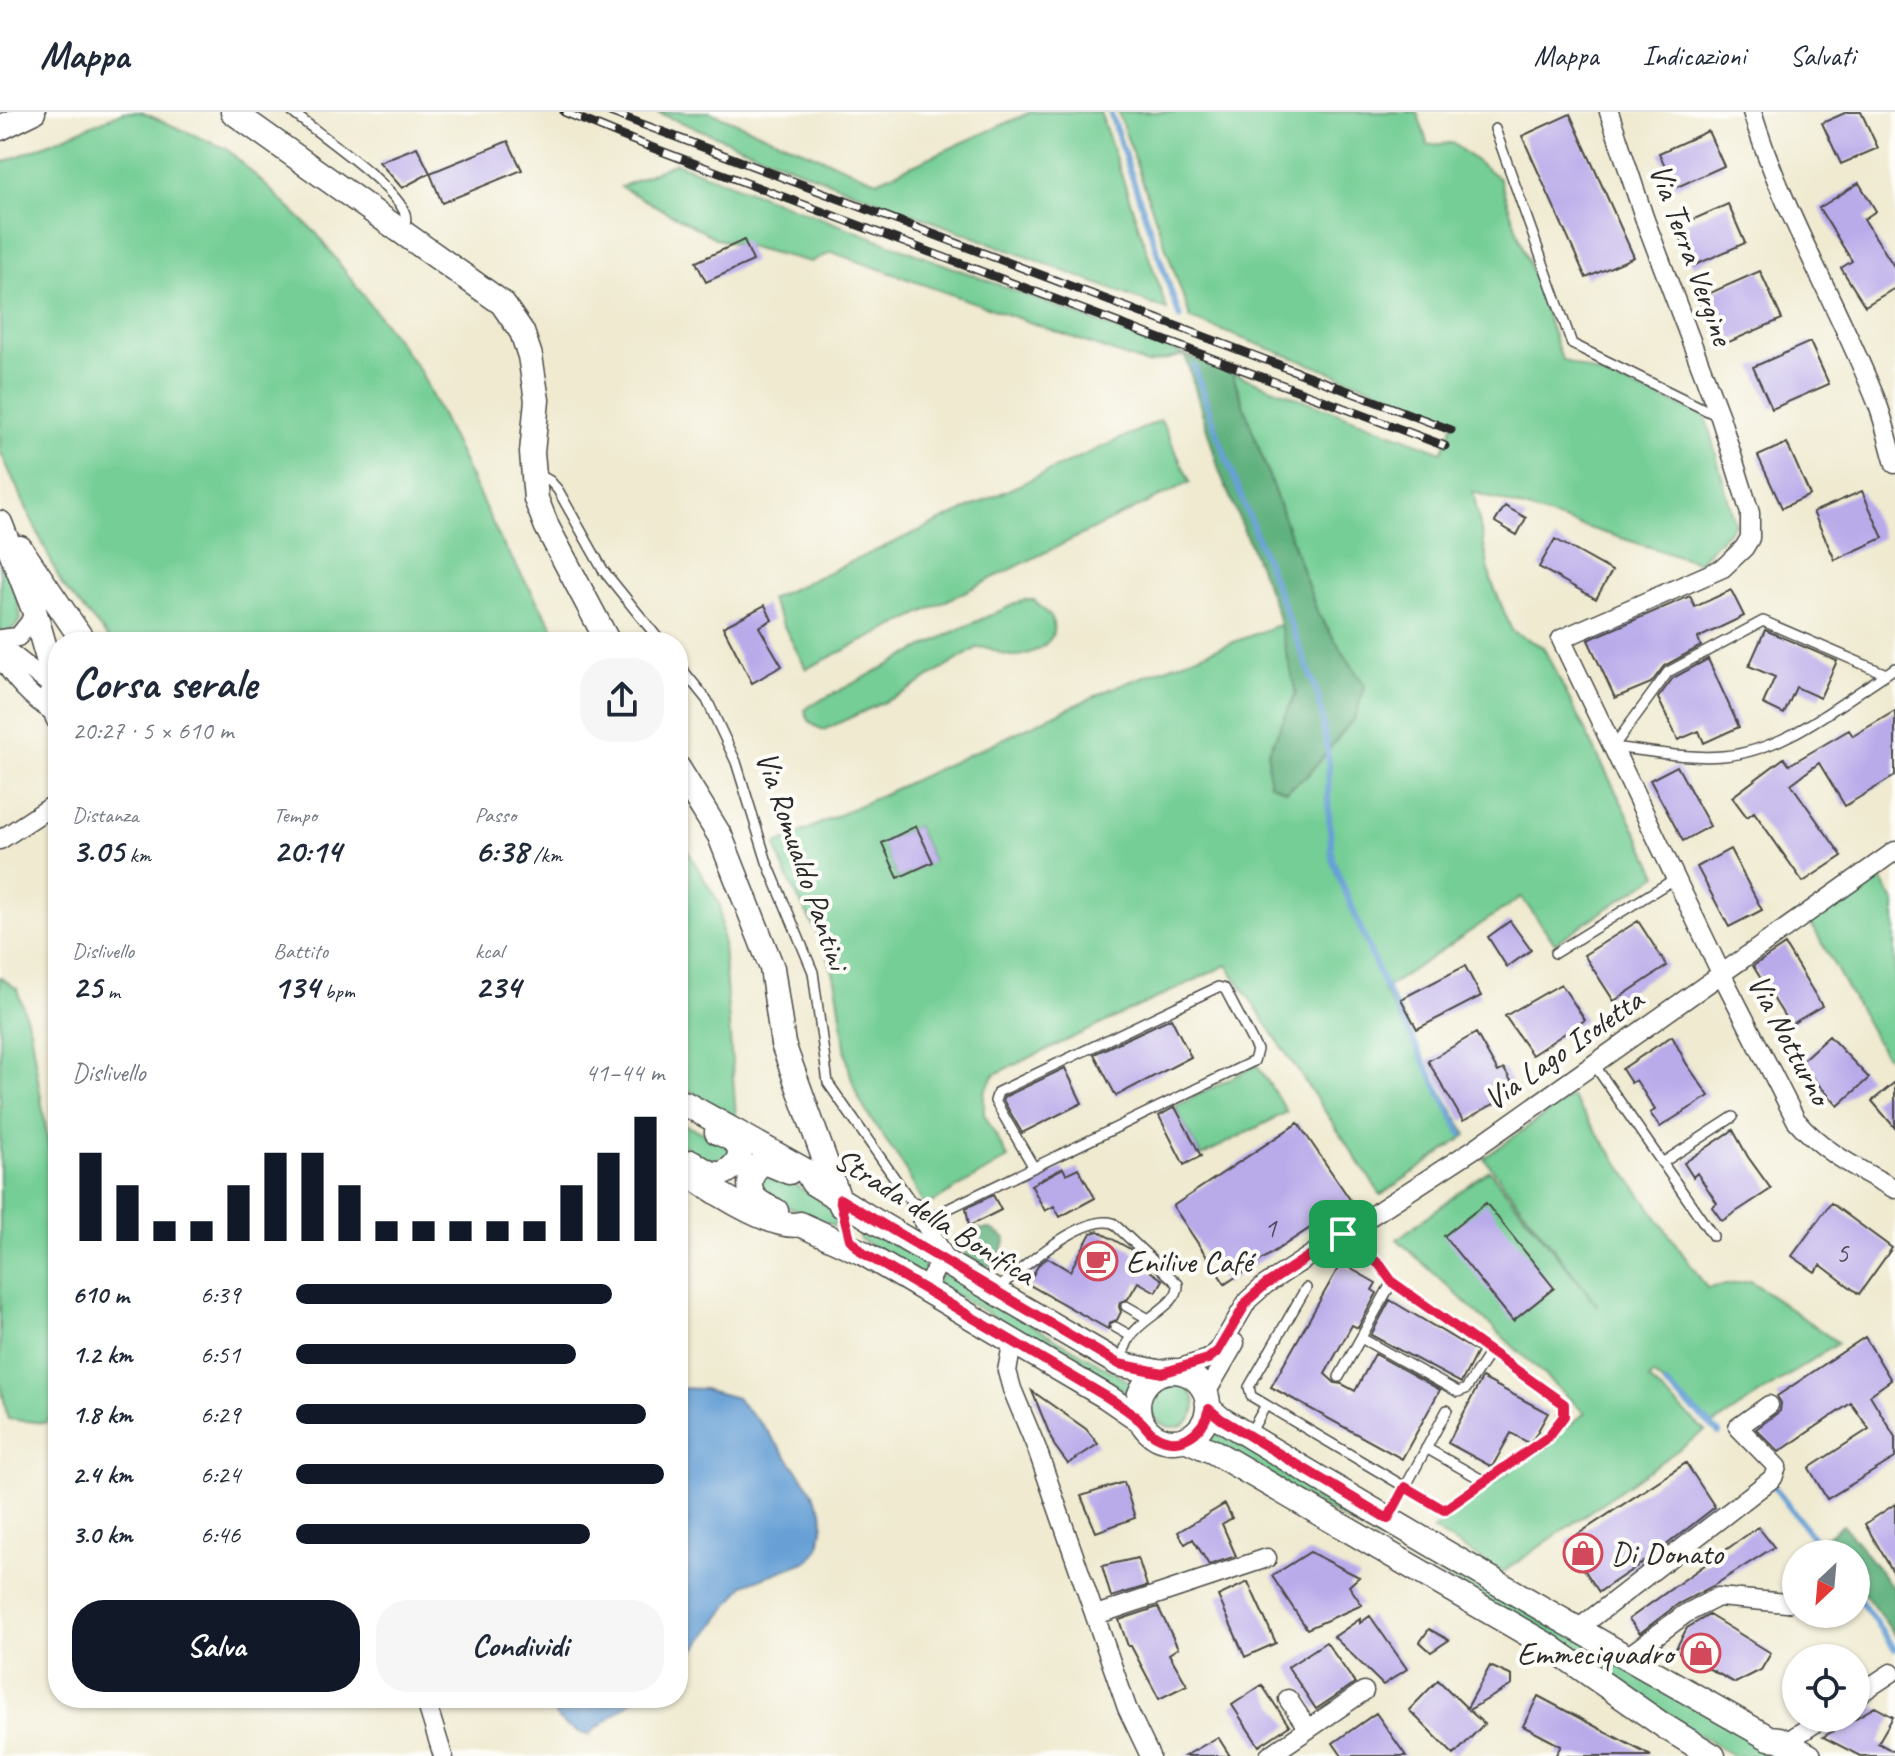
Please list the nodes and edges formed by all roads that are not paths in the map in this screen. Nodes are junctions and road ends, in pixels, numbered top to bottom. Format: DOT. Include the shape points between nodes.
graph roads {
  1 [pos="33,112"];
  2 [pos="233,112"];
  3 [pos="292,112"];
  4 [pos="1609,112"];
  5 [pos="1752,112"];
  6 [pos="0,128"];
  7 [pos="1495,129"];
  8 [pos="403,232"];
  9 [pos="1720,417"];
  10 [pos="1895,464"];
  11 [pos="534,473"];
  12 [pos="0,520"];
  13 [pos="34,610"];
  14 [pos="77,632"];
  15 [pos="603,632"];
  16 [pos="653,632"];
  17 [pos="1561,639"];
  18 [pos="0,642"];
  19 [pos="0,655"];
  20 [pos="48,659"];
  21 [pos="1891,671"];
  22 [pos="688,676"];
  23 [pos="48,678"];
  24 [pos="48,710"];
  25 [pos="1613,747"];
  26 [pos="688,784"];
  27 [pos="48,809"];
  28 [pos="0,840"];
  29 [pos="1893,857"];
  30 [pos="1676,878"];
  31 [pos="1555,953"];
  32 [pos="1721,973"];
  33 [pos="1593,1063"];
  34 [pos="688,1105"];
  35 [pos="688,1116"];
  36 [pos="1733,1117"];
  37 [pos="688,1158"];
  38 [pos="1662,1163"];
  39 [pos="1033,1166"];
  40 [pos="688,1172"];
  41 [pos="813,1183"];
  42 [pos="1895,1189"];
  43 [pos="840,1199"];
  44 [pos="920,1214"];
  45 [pos="800,1224"];
  46 [pos="1343,1234"];
  47 [pos="1713,1236"];
  48 [pos="863,1253"];
  49 [pos="941,1261"];
  50 [pos="1017,1272"];
  51 [pos="1030,1279"];
  52 [pos="1392,1282"];
  53 [pos="1265,1285"];
  54 [pos="1306,1288"];
  55 [pos="995,1291"];
  56 [pos="932,1293"];
  57 [pos="1126,1306"];
  58 [pos="1147,1318"];
  59 [pos="1115,1327"];
  60 [pos="1131,1336"];
  61 [pos="1361,1338"];
  62 [pos="1013,1340"];
  63 [pos="1490,1352"];
  64 [pos="1119,1364"];
  65 [pos="1167,1372"];
  66 [pos="1339,1377"];
  67 [pos="1207,1401"];
  68 [pos="1266,1405"];
  69 [pos="1769,1405"];
  70 [pos="1447,1410"];
  71 [pos="1142,1421"];
  72 [pos="1249,1436"];
  73 [pos="1185,1439"];
  74 [pos="1426,1448"];
  75 [pos="1484,1481"];
  76 [pos="1405,1487"];
  77 [pos="1388,1519"];
  78 [pos="1267,1558"];
  79 [pos="1782,1603"];
  80 [pos="1096,1615"];
  81 [pos="1579,1628"];
  82 [pos="1627,1657"];
  83 [pos="1891,1673"];
  84 [pos="1870,1687"];
  85 [pos="1364,1691"];
  86 [pos="1288,1699"];
  87 [pos="428,1708"];
  88 [pos="1308,1729"];
  89 [pos="1802,1732"];
  90 [pos="1790,1749"];
  91 [pos="443,1756"];
  92 [pos="1150,1756"];
  93 [pos="1269,1756"];
  94 [pos="1713,1756"];
  1 -- 6 [label="main road"];
  2 -- 8 [label="main road"];
  3 -- 8 [label="lane" via="383,186 404,211"];
  4 -- 9 [label="street, Via Terra Vergine"];
  5 -- 10 [label="street" via="1878,406"];
  7 -- 9 [label="lane" via="1572,344"];
  8 -- 11 [label="main road" via="502,303 522,332 537,400"];
  9 -- 17 [label="street, Via Terra Vergine" via="1750,513 1750,538 1744,548 1723,568"];
  11 -- 15 [label="main road" via="536,499 547,527"];
  11 -- 16 [label="lane" via="558,490 603,570"];
  12 -- 13 [label="main road"];
  12 -- 14 [label="main road"];
  13 -- 18 [label="street" via="18,637"];
  13 -- 20 [label="main road"];
  17 -- 25 [label="street, Via Notturno"];
  18 -- 23 [label="street"];
  19 -- 24 [label="street"];
  21 -- 25 [label="lane" via="1787,737 1745,753 1698,756"];
  21 -- 25 [label="lane" via="1763,621 1668,672"];
  22 -- 44 [label="lane, Via Romualdo Pantini" via="707,700 736,762 767,862 813,972 828,1083"];
  25 -- 30 [label="street, Via Notturno"];
  26 -- 43 [label="main road, Via Romualdo Pantini" via="720,836 772,968 783,1044"];
  27 -- 28 [label="street"];
  29 -- 32 [label="street, Via Lago Isoletta"];
  30 -- 31 [label="lane"];
  30 -- 32 [label="street, Via Notturno"];
  32 -- 33 [label="street, Via Lago Isoletta"];
  32 -- 42 [label="street, Via Notturno" via="1796,1120 1837,1157"];
  33 -- 38 [label="lane"];
  33 -- 46 [label="street, Via Lago Isoletta"];
  34 -- 41 [label="main road, Strada della Bonifica" via="806,1171"];
  35 -- 37 [label="main road" via="729,1138 740,1154 733,1167 719,1174"];
  36 -- 38 [label="lane"];
  38 -- 47 [label="lane"];
  39 -- 39 [label="lane, Strada della Bonifica" via="1254,1061 1257,1050 1225,989 1218,987 998,1092 995,1101"];
  39 -- 44 [label="lane, Strada della Bonifica"];
  40 -- 45 [label="main road, Strada della Bonifica" via="766,1219"];
  41 -- 43 [label="main road, Strada della Bonifica"];
  41 -- 45 [label="main road" via="765,1162 751,1176 758,1201"];
  43 -- 48 [label="main road, Via Romualdo Pantini" via="850,1239"];
  43 -- 49 [label="main road, Strada della Bonifica"];
  44 -- 49 [label="street, Via Romualdo Pantini" via="942,1250"];
  45 -- 48 [label="main road, Strada della Bonifica"];
  46 -- 52 [label="lane"];
  46 -- 53 [label="street, Via Lago Isoletta"];
  48 -- 56 [label="main road, Strada della Bonifica"];
  49 -- 55 [label="main road, Strada della Bonifica"];
  49 -- 56 [label="street" via="929,1282"];
  50 -- 51 [label="lane"];
  50 -- 55 [label="lane"];
  50 -- 58 [label="lane" via="1085,1227 1113,1223 1179,1288 1176,1298"];
  52 -- 61 [label="lane"];
  52 -- 63 [label="lane"];
  53 -- 65 [label="street, Via Lago Isoletta" via="1248,1300 1218,1351"];
  53 -- 67 [label="street"];
  54 -- 68 [label="lane" via="1249,1387 1251,1396"];
  55 -- 64 [label="main road, Strada della Bonifica"];
  56 -- 62 [label="main road, Strada della Bonifica"];
  57 -- 58 [label="lane"];
  58 -- 60 [label="lane"];
  59 -- 60 [label="lane"];
  60 -- 64 [label="lane"];
  61 -- 63 [label="lane" via="1458,1392 1466,1389"];
  61 -- 66 [label="lane"];
  62 -- 71 [label="main road, Strada della Bonifica"];
  62 -- 80 [label="street" via="1007,1371 1012,1389"];
  63 -- 75 [label="lane" via="1564,1404 1564,1416 1548,1437"];
  64 -- 65 [label="main road, Strada della Bonifica"];
  65 -- 67 [label="main road" via="1193,1377"];
  65 -- 71 [label="main road" via="1148,1382 1140,1396"];
  67 -- 72 [label="main road"];
  67 -- 73 [label="main road" via="1198,1431"];
  68 -- 72 [label="lane"];
  68 -- 76 [label="lane"];
  69 -- 81 [label="street" via="1738,1427 1777,1467 1773,1478"];
  70 -- 74 [label="lane"];
  71 -- 73 [label="main road" via="1160,1438"];
  72 -- 77 [label="main road"];
  73 -- 94 [label="main road" via="1552,1648"];
  74 -- 75 [label="lane"];
  74 -- 76 [label="lane"];
  75 -- 76 [label="lane" via="1444,1510"];
  76 -- 77 [label="lane"];
  77 -- 81 [label="main road"];
  78 -- 80 [label="street"];
  79 -- 82 [label="street" via="1718,1597"];
  80 -- 92 [label="street" via="1127,1708"];
  81 -- 82 [label="main road"];
  82 -- 90 [label="main road"];
  83 -- 84 [label="street"];
  85 -- 88 [label="street"];
  86 -- 88 [label="street"];
  87 -- 91 [label="street"];
  88 -- 93 [label="street"];
  89 -- 90 [label="street"];
}
